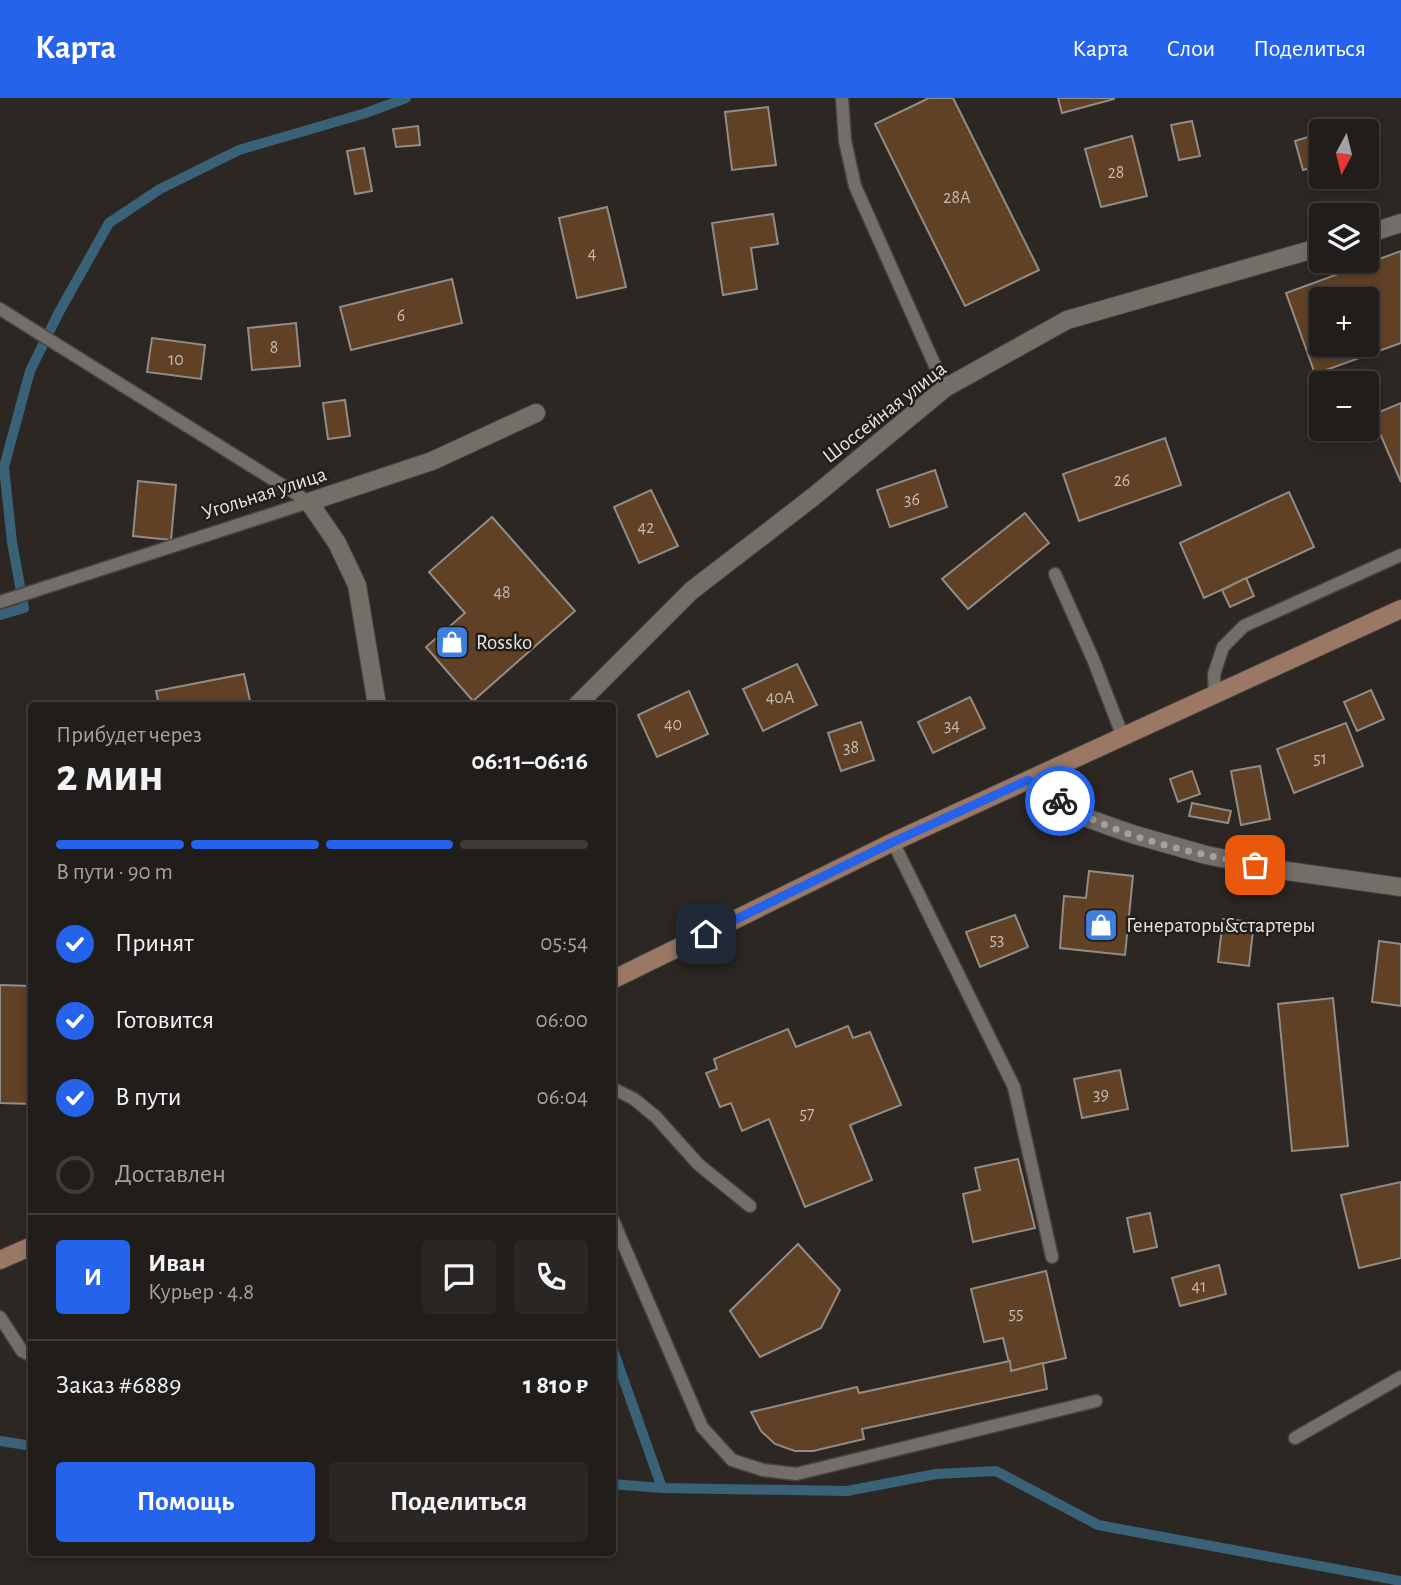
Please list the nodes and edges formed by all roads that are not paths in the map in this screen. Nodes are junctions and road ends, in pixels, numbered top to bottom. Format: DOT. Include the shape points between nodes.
graph roads {
  1 [pos="842,98"];
  2 [pos="1401,223"];
  3 [pos="1379,230"];
  4 [pos="1309,250"];
  5 [pos="0,309"];
  6 [pos="945,388"];
  7 [pos="536,413"];
  8 [pos="309,502"];
  9 [pos="1401,555"];
  10 [pos="1055,574"];
  11 [pos="1,601"];
  12 [pos="1401,609"];
  13 [pos="1215,694"];
  14 [pos="376,702"];
  15 [pos="580,702"];
  16 [pos="1123,737"];
  17 [pos="1028,780"];
  18 [pos="893,842"];
  19 [pos="1401,887"];
  20 [pos="616,978"];
  21 [pos="616,1090"];
  22 [pos="750,1206"];
  23 [pos="616,1227"];
  24 [pos="28,1248"];
  25 [pos="1052,1257"];
  26 [pos="0,1260"];
  27 [pos="0,1317"];
  28 [pos="28,1354"];
  29 [pos="1401,1377"];
  30 [pos="1096,1401"];
  31 [pos="1295,1438"];
  1 -- 6 [label="lane" via="855,186"];
  2 -- 3 [label="street"];
  4 -- 6 [label="street, Шоссейная улица" via="1067,320"];
  5 -- 8 [label="lane"];
  6 -- 15 [label="street, Шоссейная улица" via="691,592"];
  7 -- 8 [label="street, Угольная улица" via="432,461"];
  8 -- 11 [label="lane, Угольная улица"];
  8 -- 14 [label="street" via="337,543 357,585"];
  9 -- 13 [label="lane" via="1244,626 1223,647 1214,674"];
  10 -- 16 [label="lane"];
  12 -- 13 [label="main road"];
  13 -- 16 [label="main road"];
  16 -- 17 [label="main road"];
  17 -- 18 [label="main road"];
  17 -- 19 [label="street" via="1084,817 1206,855"];
  18 -- 20 [label="main road"];
  18 -- 25 [label="lane" via="1014,1087"];
  21 -- 22 [label="lane" via="656,1117 698,1164"];
  23 -- 30 [label="lane" via="702,1427 733,1460 796,1474"];
  24 -- 26 [label="main road"];
  27 -- 28 [label="lane"];
  29 -- 31 [label="lane"];
}
